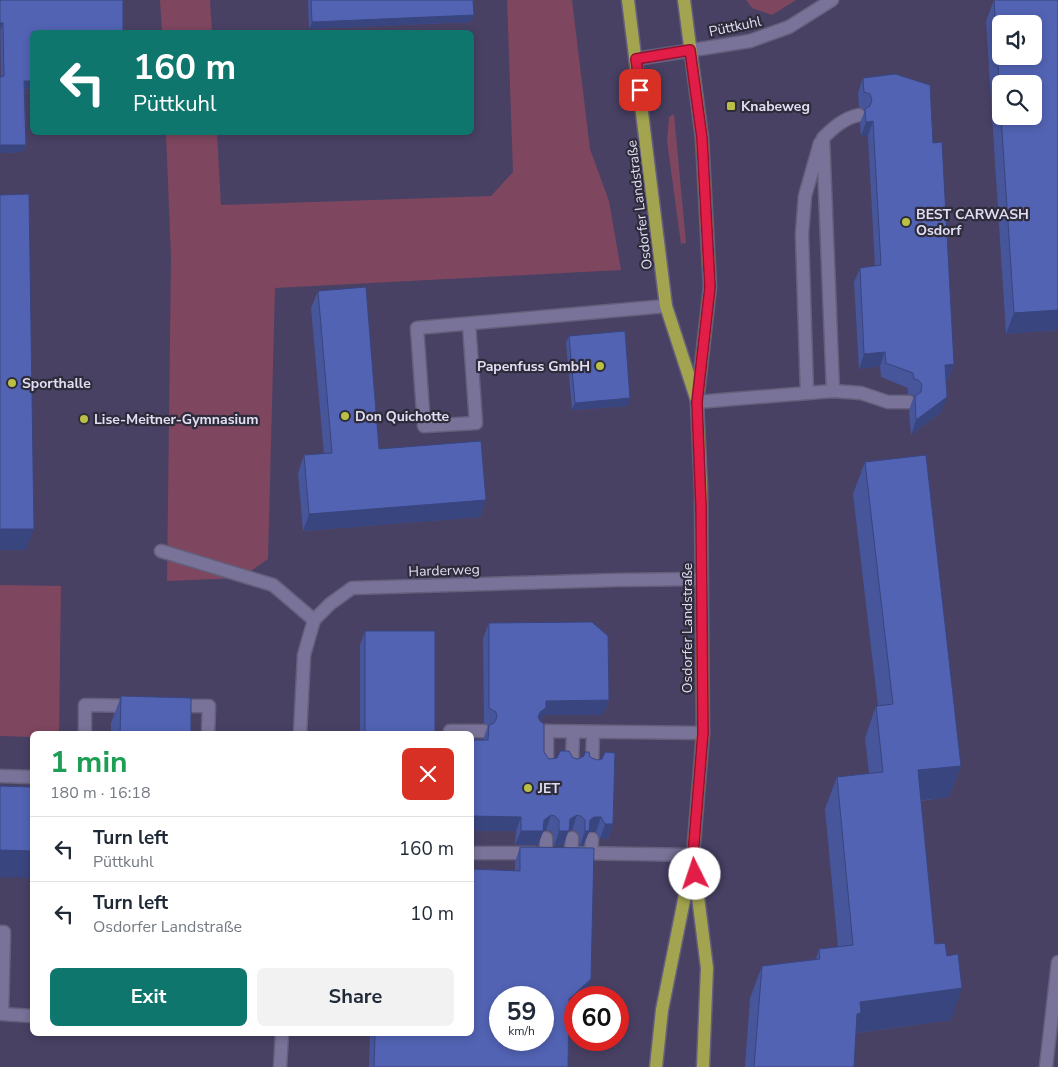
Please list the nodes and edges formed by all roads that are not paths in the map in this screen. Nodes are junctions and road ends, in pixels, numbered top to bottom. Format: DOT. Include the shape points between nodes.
graph roads {
  1 [pos="628,0"];
  2 [pos="684,0"];
  3 [pos="832,0"];
  4 [pos="690,50"];
  5 [pos="636,59"];
  6 [pos="859,115"];
  7 [pos="823,138"];
  8 [pos="666,306"];
  9 [pos="469,324"];
  10 [pos="833,391"];
  11 [pos="807,393"];
  12 [pos="697,402"];
  13 [pos="909,402"];
  14 [pos="161,551"];
  15 [pos="702,579"];
  16 [pos="314,620"];
  17 [pos="142,706"];
  18 [pos="161,706"];
  19 [pos="85,731"];
  20 [pos="208,731"];
  21 [pos="300,731"];
  22 [pos="450,731"];
  23 [pos="474,731"];
  24 [pos="474,731"];
  25 [pos="484,731"];
  26 [pos="573,732"];
  27 [pos="593,732"];
  28 [pos="703,733"];
  29 [pos="547,766"];
  30 [pos="572,766"];
  31 [pos="592,767"];
  32 [pos="0,776"];
  33 [pos="30,777"];
  34 [pos="546,838"];
  35 [pos="572,838"];
  36 [pos="592,838"];
  37 [pos="474,852"];
  38 [pos="546,853"];
  39 [pos="571,853"];
  40 [pos="591,854"];
  41 [pos="693,855"];
  42 [pos="0,932"];
  43 [pos="1058,962"];
  44 [pos="30,1016"];
  45 [pos="282,1036"];
  46 [pos="280,1067"];
  47 [pos="656,1067"];
  48 [pos="703,1067"];
  49 [pos="1046,1067"];
  1 -- 5 [label="main road, Osdorfer Landstraße"];
  2 -- 4 [label="main road, Osdorfer Landstraße"];
  3 -- 4 [label="street, Püttkuhl" via="789,27 750,40"];
  4 -- 5 [label="street, Püttkuhl"];
  4 -- 12 [label="main road, Osdorfer Landstraße" via="702,138 710,287"];
  5 -- 8 [label="main road, Osdorfer Landstraße"];
  6 -- 7 [label="street" via="835,126"];
  7 -- 10 [label="street"];
  7 -- 11 [label="street" via="804,196 802,234"];
  8 -- 9 [label="street"];
  8 -- 12 [label="main road, Osdorfer Landstraße"];
  9 -- 9 [label="street" via="417,328 424,426 476,423"];
  10 -- 11 [label="street"];
  10 -- 13 [label="street" via="861,393 888,402"];
  11 -- 12 [label="street"];
  12 -- 15 [label="main road, Osdorfer Landstraße"];
  14 -- 16 [label="street" via="273,585"];
  15 -- 16 [label="street, Harderweg" via="352,588"];
  15 -- 28 [label="main road, Osdorfer Landstraße"];
  16 -- 21 [label="street, Harderweg" via="304,655"];
  17 -- 19 [label="street" via="85,705"];
  18 -- 20 [label="street" via="209,706"];
  22 -- 23 [label="street"];
  24 -- 25 [label="street"];
  26 -- 27 [label="street"];
  26 -- 29 [label="street" via="544,731"];
  26 -- 30 [label="street"];
  27 -- 28 [label="street"];
  27 -- 31 [label="street"];
  28 -- 41 [label="main road, Osdorfer Landstraße"];
  32 -- 33 [label="street"];
  34 -- 38 [label="street"];
  35 -- 39 [label="street"];
  36 -- 40 [label="street"];
  37 -- 38 [label="street"];
  38 -- 39 [label="street"];
  39 -- 40 [label="street"];
  40 -- 41 [label="street"];
  41 -- 47 [label="main road, Osdorfer Landstraße" via="662,1010"];
  41 -- 48 [label="main road, Osdorfer Landstraße" via="707,968"];
  42 -- 44 [label="street" via="4,932 2,1014"];
  43 -- 49 [label="street"];
  45 -- 46 [label="street"];
}
